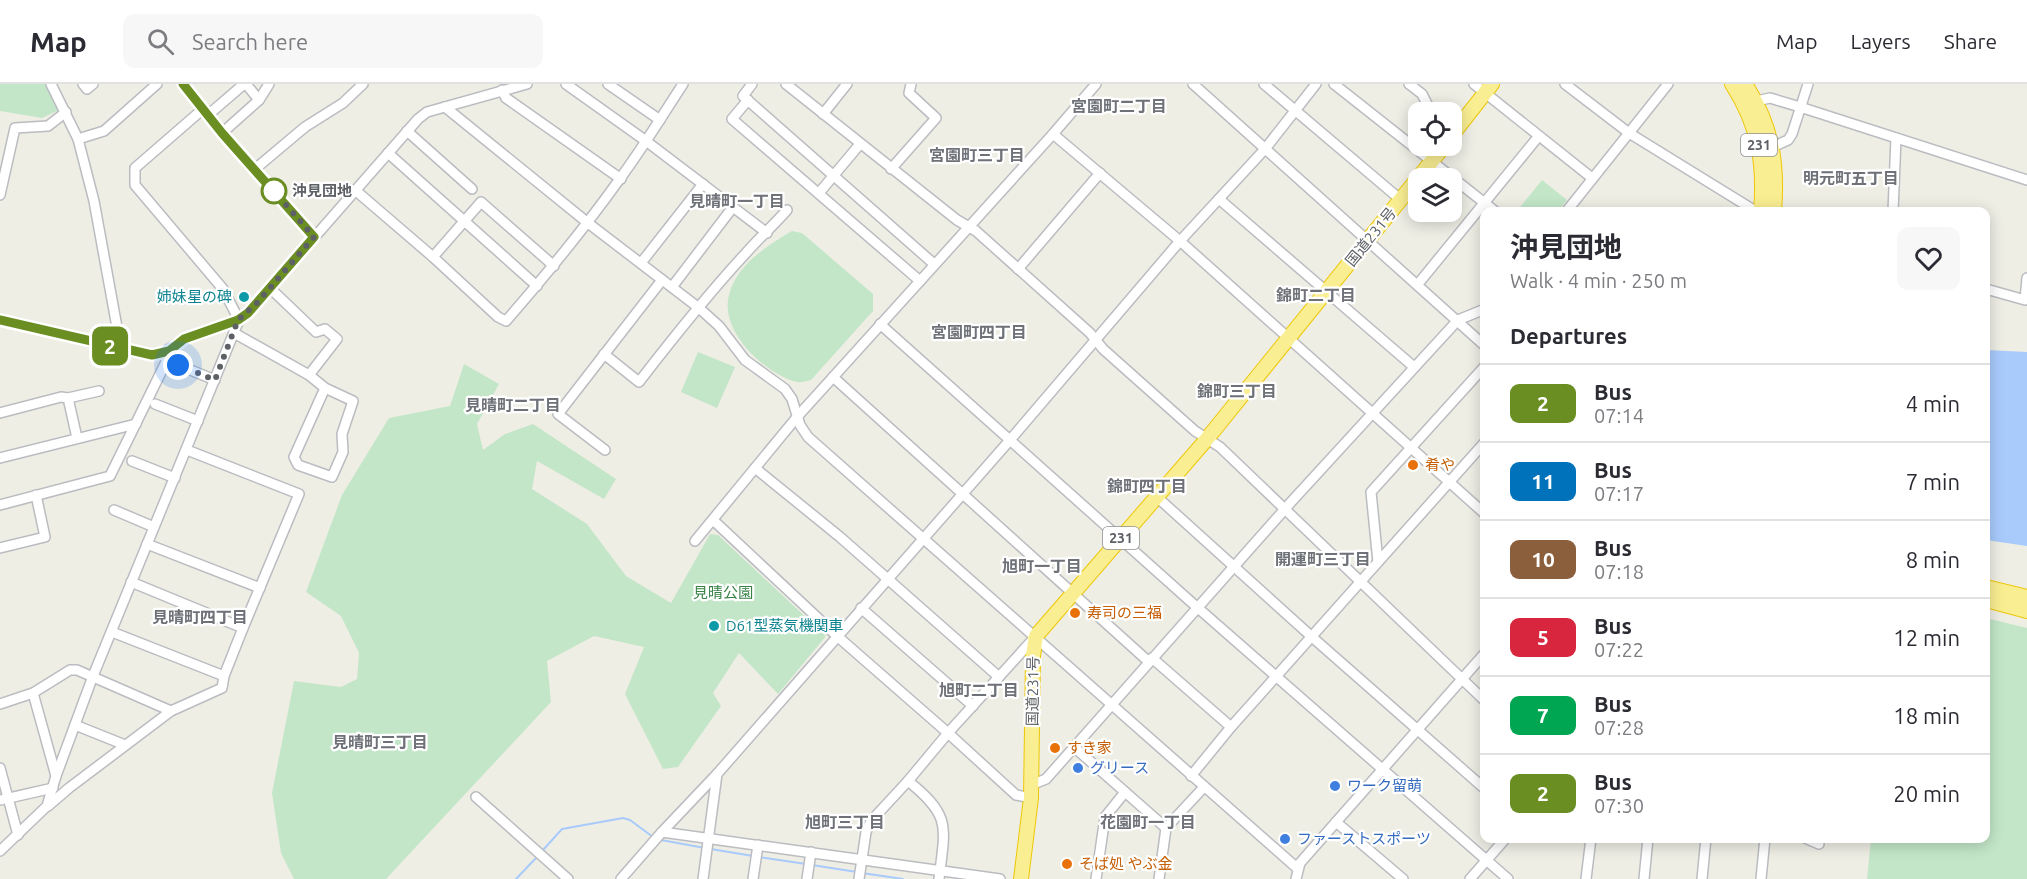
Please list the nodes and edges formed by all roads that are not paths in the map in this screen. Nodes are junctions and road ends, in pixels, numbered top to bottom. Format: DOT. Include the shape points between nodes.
graph roads {
  1 [pos="51,84"];
  2 [pos="83,84"];
  3 [pos="93,84"];
  4 [pos="157,84"];
  5 [pos="183,84"];
  6 [pos="245,84"];
  7 [pos="269,84"];
  8 [pos="363,84"];
  9 [pos="527,84"];
  10 [pos="566,84"];
  11 [pos="608,84"];
  12 [pos="683,84"];
  13 [pos="752,84"];
  14 [pos="786,84"];
  15 [pos="847,84"];
  16 [pos="911,84"];
  17 [pos="1096,84"];
  18 [pos="1192,84"];
  19 [pos="1264,84"];
  20 [pos="1316,84"];
  21 [pos="1334,84"];
  22 [pos="1409,84"];
  23 [pos="1565,84"];
  24 [pos="1668,84"];
  25 [pos="1732,84"];
  26 [pos="1745,84"];
  27 [pos="1808,84"];
  28 [pos="1483,87"];
  29 [pos="502,90"];
  30 [pos="259,100"];
  31 [pos="748,100"];
  32 [pos="1756,101"];
  33 [pos="1426,102"];
  34 [pos="1800,106"];
  35 [pos="445,107"];
  36 [pos="1296,110"];
  37 [pos="66,112"];
  38 [pos="206,112"];
  39 [pos="823,114"];
  40 [pos="1462,119"];
  41 [pos="660,120"];
  42 [pos="407,131"];
  43 [pos="222,133"];
  44 [pos="1629,133"];
  45 [pos="1053,134"];
  46 [pos="1538,136"];
  47 [pos="1896,138"];
  48 [pos="78,139"];
  49 [pos="646,141"];
  50 [pos="860,144"];
  51 [pos="1265,149"];
  52 [pos="1767,150"];
  53 [pos="388,153"];
  54 [pos="1435,156"];
  55 [pos="1431,161"];
  56 [pos="891,168"];
  57 [pos="255,169"];
  58 [pos="1100,173"];
  59 [pos="834,176"];
  60 [pos="1592,178"];
  61 [pos="621,179"];
  62 [pos="2027,180"];
  63 [pos="703,184"];
  64 [pos="472,189"];
  65 [pos="355,190"];
  66 [pos="819,193"];
  67 [pos="0,195"];
  68 [pos="1219,199"];
  69 [pos="1401,200"];
  70 [pos="1486,203"];
  71 [pos="733,207"];
  72 [pos="1483,207"];
  73 [pos="1490,207"];
  74 [pos="1570,207"];
  75 [pos="1751,207"];
  76 [pos="1760,207"];
  77 [pos="1774,207"];
  78 [pos="1893,207"];
  79 [pos="787,210"];
  80 [pos="1480,210"];
  81 [pos="465,221"];
  82 [pos="588,223"];
  83 [pos="968,227"];
  84 [pos="767,233"];
  85 [pos="314,237"];
  86 [pos="1368,240"];
  87 [pos="1180,241"];
  88 [pos="433,257"];
  89 [pos="641,263"];
  90 [pos="934,264"];
  91 [pos="554,266"];
  92 [pos="1018,269"];
  93 [pos="2027,278"];
  94 [pos="662,280"];
  95 [pos="920,281"];
  96 [pos="1418,284"];
  97 [pos="537,286"];
  98 [pos="672,287"];
  99 [pos="270,288"];
  100 [pos="1990,290"];
  101 [pos="1325,292"];
  102 [pos="699,308"];
  103 [pos="1480,311"];
  104 [pos="0,320"];
  105 [pos="238,320"];
  106 [pos="1458,320"];
  107 [pos="880,324"];
  108 [pos="234,333"];
  109 [pos="1288,337"];
  110 [pos="1096,341"];
  111 [pos="1480,341"];
  112 [pos="121,349"];
  113 [pos="169,351"];
  114 [pos="604,354"];
  115 [pos="178,365"];
  116 [pos="1414,367"];
  117 [pos="1480,371"];
  118 [pos="309,375"];
  119 [pos="833,377"];
  120 [pos="215,380"];
  121 [pos="325,388"];
  122 [pos="99,391"];
  123 [pos="68,398"];
  124 [pos="155,404"];
  125 [pos="1372,412"];
  126 [pos="0,413"];
  127 [pos="797,417"];
  128 [pos="198,421"];
  129 [pos="136,424"];
  130 [pos="77,438"];
  131 [pos="1010,440"];
  132 [pos="1206,440"];
  133 [pos="1411,447"];
  134 [pos="1480,448"];
  135 [pos="187,450"];
  136 [pos="605,450"];
  137 [pos="0,458"];
  138 [pos="132,461"];
  139 [pos="756,468"];
  140 [pos="175,478"];
  141 [pos="1450,483"];
  142 [pos="962,494"];
  143 [pos="36,495"];
  144 [pos="1157,498"];
  145 [pos="0,505"];
  146 [pos="1285,508"];
  147 [pos="114,510"];
  148 [pos="1480,510"];
  149 [pos="713,520"];
  150 [pos="154,527"];
  151 [pos="924,538"];
  152 [pos="1121,539"];
  153 [pos="695,541"];
  154 [pos="147,544"];
  155 [pos="0,548"];
  156 [pos="1378,562"];
  157 [pos="1233,567"];
  158 [pos="888,579"];
  159 [pos="1360,581"];
  160 [pos="131,582"];
  161 [pos="1990,587"];
  162 [pos="260,588"];
  163 [pos="1074,592"];
  164 [pos="2027,597"];
  165 [pos="1990,601"];
  166 [pos="1197,607"];
  167 [pos="861,608"];
  168 [pos="2027,611"];
  169 [pos="243,628"];
  170 [pos="112,632"];
  171 [pos="837,636"];
  172 [pos="1035,636"];
  173 [pos="1312,637"];
  174 [pos="1150,660"];
  175 [pos="1480,660"];
  176 [pos="93,676"];
  177 [pos="224,676"];
  178 [pos="999,676"];
  179 [pos="1276,676"];
  180 [pos="1462,680"];
  181 [pos="33,693"];
  182 [pos="1480,696"];
  183 [pos="0,704"];
  184 [pos="1112,704"];
  185 [pos="973,706"];
  186 [pos="171,711"];
  187 [pos="75,725"];
  188 [pos="1231,727"];
  189 [pos="1417,730"];
  190 [pos="948,733"];
  191 [pos="125,745"];
  192 [pos="1074,747"];
  193 [pos="0,768"];
  194 [pos="1382,770"];
  195 [pos="717,774"];
  196 [pos="1191,776"];
  197 [pos="56,777"];
  198 [pos="908,782"];
  199 [pos="1480,785"];
  200 [pos="1204,787"];
  201 [pos="53,788"];
  202 [pos="1031,792"];
  203 [pos="1125,792"];
  204 [pos="476,797"];
  205 [pos="4,799"];
  206 [pos="47,806"];
  207 [pos="1336,822"];
  208 [pos="1166,828"];
  209 [pos="662,832"];
  210 [pos="18,835"];
  211 [pos="708,837"];
  212 [pos="1501,843"];
  213 [pos="1590,843"];
  214 [pos="1648,843"];
  215 [pos="1706,843"];
  216 [pos="1765,843"];
  217 [pos="758,845"];
  218 [pos="0,851"];
  219 [pos="810,852"];
  220 [pos="861,859"];
  221 [pos="1486,860"];
  222 [pos="1297,868"];
  223 [pos="939,874"];
  224 [pos="568,879"];
  225 [pos="621,879"];
  226 [pos="703,879"];
  227 [pos="753,879"];
  228 [pos="807,879"];
  229 [pos="859,879"];
  230 [pos="1000,879"];
  231 [pos="1021,879"];
  232 [pos="1096,879"];
  233 [pos="1159,879"];
  234 [pos="1296,879"];
  235 [pos="1403,879"];
  236 [pos="1470,879"];
  237 [pos="1508,879"];
  238 [pos="1586,879"];
  239 [pos="1644,879"];
  240 [pos="1702,879"];
  241 [pos="1761,879"];
  1 -- 37 [label="street"];
  2 -- 3 [label="street" via="87,89"];
  4 -- 48 [label="street" via="104,131"];
  5 -- 38 [label="street"];
  6 -- 30 [label="street"];
  6 -- 38 [label="street"];
  7 -- 30 [label="street"];
  8 -- 57 [label="street"];
  9 -- 29 [label="street"];
  10 -- 49 [label="street"];
  11 -- 41 [label="street"];
  12 -- 41 [label="street"];
  13 -- 31 [label="street" via="743,96"];
  14 -- 39 [label="street"];
  15 -- 39 [label="street"];
  16 -- 56 [label="street" via="909,93 936,118"];
  17 -- 45 [label="street"];
  18 -- 51 [label="street"];
  19 -- 36 [label="street"];
  20 -- 36 [label="street"];
  21 -- 55 [label="street"];
  22 -- 33 [label="street"];
  23 -- 44 [label="street"];
  24 -- 44 [label="street"];
  25 -- 52 [label="highway, 231"];
  26 -- 32 [label="highway, 231"];
  27 -- 34 [label="street"];
  28 -- 40 [label="highway"];
  28 -- 46 [label="street"];
  29 -- 35 [label="street"];
  29 -- 61 [label="street" via="506,98"];
  30 -- 43 [label="street"];
  31 -- 59 [label="street"];
  31 -- 66 [label="street" via="732,119"];
  32 -- 34 [label="street" via="1770,99"];
  32 -- 52 [label="highway, 231" via="1768,130"];
  34 -- 47 [label="street"];
  34 -- 52 [label="street" via="1788,140"];
  35 -- 42 [label="street" via="427,112"];
  35 -- 82 [label="street"];
  36 -- 51 [label="street"];
  36 -- 69 [label="street"];
  37 -- 48 [label="street"];
  37 -- 67 [label="street" via="48,126 15,128"];
  38 -- 43 [label="street"];
  38 -- 105 [label="street" via="135,168 135,185 223,289"];
  39 -- 50 [label="street"];
  41 -- 49 [label="street"];
  42 -- 53 [label="street"];
  42 -- 64 [label="street"];
  43 -- 57 [label="street"];
  44 -- 60 [label="street"];
  44 -- 75 [label="street"];
  45 -- 58 [label="street"];
  45 -- 83 [label="street"];
  46 -- 60 [label="street"];
  46 -- 70 [label="street"];
  47 -- 62 [label="street"];
  47 -- 78 [label="street"];
  48 -- 112 [label="street" via="94,201"];
  49 -- 61 [label="street"];
  49 -- 63 [label="street"];
  50 -- 56 [label="street"];
  50 -- 59 [label="street"];
  51 -- 68 [label="street"];
  51 -- 86 [label="street"];
  52 -- 76 [label="highway, 231"];
  52 -- 77 [label="highway, 231" via="1775,173"];
  53 -- 65 [label="street"];
  53 -- 81 [label="street"];
  54 -- 55 [label="highway, 国道231号 / 231"];
  55 -- 69 [label="highway, 国道231号 / 231"];
  55 -- 70 [label="street"];
  56 -- 83 [label="street"];
  57 -- 85 [label="street"];
  58 -- 87 [label="street"];
  58 -- 92 [label="street"];
  59 -- 66 [label="street"];
  59 -- 90 [label="street"];
  60 -- 74 [label="street"];
  61 -- 82 [label="street"];
  63 -- 71 [label="street"];
  63 -- 89 [label="street"];
  65 -- 85 [label="street"];
  65 -- 88 [label="street"];
  66 -- 95 [label="street"];
  68 -- 87 [label="street"];
  68 -- 101 [label="street"];
  69 -- 86 [label="highway, 国道231号 / 231"];
  70 -- 72 [label="street"];
  70 -- 73 [label="street"];
  71 -- 84 [label="street"];
  71 -- 98 [label="street"];
  79 -- 84 [label="street"];
  80 -- 96 [label="street"];
  81 -- 88 [label="street"];
  81 -- 91 [label="street" via="481,202"];
  81 -- 97 [label="street"];
  82 -- 89 [label="street"];
  82 -- 91 [label="street"];
  83 -- 90 [label="street"];
  83 -- 92 [label="street"];
  84 -- 102 [label="street"];
  85 -- 99 [label="street"];
  86 -- 96 [label="street"];
  86 -- 101 [label="highway, 国道231号 / 231"];
  87 -- 109 [label="street"];
  87 -- 110 [label="street"];
  88 -- 97 [label="street" via="506,321"];
  89 -- 94 [label="street"];
  90 -- 95 [label="street"];
  91 -- 97 [label="street"];
  92 -- 110 [label="street"];
  93 -- 100 [label="street" via="2025,300"];
  94 -- 98 [label="street"];
  94 -- 114 [label="street"];
  95 -- 107 [label="street"];
  96 -- 106 [label="street"];
  98 -- 102 [label="street"];
  99 -- 105 [label="street"];
  99 -- 118 [label="street" via="316,332 325,329 337,339"];
  101 -- 109 [label="highway, 国道231号 / 231"];
  101 -- 116 [label="street"];
  102 -- 114 [label="street" via="639,382"];
  102 -- 127 [label="street" via="719,326 745,360 785,390"];
  103 -- 106 [label="street"];
  104 -- 112 [label="street"];
  105 -- 108 [label="street"];
  105 -- 113 [label="street" via="184,339"];
  106 -- 111 [label="street"];
  106 -- 116 [label="street"];
  107 -- 119 [label="street"];
  107 -- 131 [label="street"];
  108 -- 118 [label="street"];
  108 -- 120 [label="street"];
  109 -- 125 [label="street"];
  109 -- 132 [label="highway, 国道231号 / 231"];
  110 -- 131 [label="street"];
  110 -- 132 [label="street"];
  112 -- 113 [label="street" via="152,355"];
  113 -- 129 [label="street"];
  114 -- 136 [label="street" via="558,414"];
  115 -- 120 [label="street"];
  116 -- 125 [label="street"];
  117 -- 133 [label="street"];
  118 -- 121 [label="street"];
  119 -- 127 [label="street"];
  119 -- 142 [label="street"];
  120 -- 128 [label="street"];
  121 -- 121 [label="street" via="353,401 342,434 343,452 332,477 298,465 294,457"];
  122 -- 123 [label="street"];
  123 -- 126 [label="street"];
  123 -- 130 [label="street"];
  124 -- 128 [label="street"];
  125 -- 133 [label="street"];
  125 -- 146 [label="street"];
  127 -- 139 [label="street"];
  127 -- 151 [label="street" via="808,437"];
  128 -- 135 [label="street"];
  129 -- 130 [label="street"];
  129 -- 143 [label="street" via="110,476"];
  130 -- 137 [label="street"];
  131 -- 142 [label="street"];
  131 -- 152 [label="street"];
  132 -- 144 [label="highway, 国道231号 / 231"];
  132 -- 146 [label="street" via="1220,447"];
  133 -- 141 [label="street"];
  133 -- 156 [label="street" via="1371,492"];
  134 -- 141 [label="street"];
  135 -- 140 [label="street"];
  135 -- 162 [label="street" via="298,494"];
  138 -- 140 [label="street"];
  139 -- 149 [label="street"];
  139 -- 158 [label="street"];
  140 -- 150 [label="street"];
  141 -- 148 [label="street"];
  141 -- 156 [label="street"];
  142 -- 151 [label="street"];
  142 -- 163 [label="street"];
  143 -- 145 [label="street"];
  143 -- 155 [label="street" via="45,537"];
  144 -- 152 [label="highway, 国道231号 / 231"];
  144 -- 157 [label="street"];
  146 -- 157 [label="street"];
  146 -- 159 [label="street"];
  147 -- 150 [label="street"];
  149 -- 153 [label="street"];
  149 -- 171 [label="street"];
  150 -- 154 [label="street"];
  151 -- 158 [label="street"];
  151 -- 172 [label="street"];
  152 -- 163 [label="highway, 国道231号 / 231"];
  152 -- 166 [label="street"];
  154 -- 160 [label="street"];
  154 -- 162 [label="street"];
  156 -- 159 [label="street"];
  157 -- 166 [label="street"];
  157 -- 173 [label="street"];
  158 -- 167 [label="street"];
  158 -- 178 [label="street"];
  159 -- 173 [label="street"];
  159 -- 180 [label="street"];
  160 -- 169 [label="street"];
  160 -- 170 [label="street"];
  161 -- 164 [label="highway"];
  162 -- 169 [label="street"];
  163 -- 172 [label="highway, 国道231号 / 231"];
  163 -- 174 [label="street"];
  165 -- 168 [label="highway"];
  166 -- 174 [label="street"];
  166 -- 179 [label="street"];
  167 -- 171 [label="street"];
  167 -- 185 [label="street"];
  169 -- 177 [label="street"];
  170 -- 176 [label="street"];
  170 -- 177 [label="street"];
  171 -- 190 [label="street"];
  171 -- 195 [label="street"];
  172 -- 178 [label="street"];
  172 -- 184 [label="street"];
  172 -- 202 [label="highway, 国道231号"];
  173 -- 179 [label="street"];
  173 -- 189 [label="street"];
  174 -- 184 [label="street"];
  174 -- 188 [label="street"];
  175 -- 180 [label="street"];
  176 -- 181 [label="street" via="70,670"];
  176 -- 186 [label="street"];
  176 -- 187 [label="street"];
  177 -- 186 [label="street" via="222,688"];
  178 -- 185 [label="street"];
  179 -- 188 [label="street"];
  179 -- 194 [label="street"];
  180 -- 182 [label="street"];
  180 -- 189 [label="street"];
  181 -- 183 [label="street"];
  181 -- 197 [label="street"];
  184 -- 192 [label="street"];
  184 -- 196 [label="street"];
  185 -- 190 [label="street"];
  186 -- 191 [label="street"];
  187 -- 191 [label="street"];
  187 -- 197 [label="street"];
  188 -- 196 [label="street"];
  189 -- 194 [label="street"];
  189 -- 199 [label="street"];
  190 -- 198 [label="street"];
  190 -- 202 [label="street" via="1016,795"];
  191 -- 206 [label="street"];
  192 -- 202 [label="street"];
  192 -- 203 [label="street"];
  193 -- 205 [label="street"];
  194 -- 207 [label="street"];
  194 -- 221 [label="street"];
  195 -- 209 [label="street"];
  195 -- 211 [label="street"];
  196 -- 200 [label="street"];
  197 -- 201 [label="street"];
  198 -- 220 [label="street" via="871,821"];
  198 -- 223 [label="street" via="938,809 942,820"];
  200 -- 208 [label="street"];
  200 -- 222 [label="street"];
  201 -- 205 [label="street"];
  201 -- 206 [label="street"];
  202 -- 231 [label="highway, 国道231号"];
  203 -- 208 [label="street"];
  203 -- 232 [label="street" via="1105,817"];
  204 -- 224 [label="street"];
  205 -- 210 [label="street"];
  206 -- 210 [label="street"];
  207 -- 222 [label="street"];
  207 -- 235 [label="street"];
  208 -- 233 [label="street"];
  209 -- 211 [label="street"];
  209 -- 225 [label="street"];
  210 -- 218 [label="street"];
  211 -- 217 [label="street"];
  211 -- 226 [label="street"];
  212 -- 221 [label="street"];
  213 -- 238 [label="street"];
  214 -- 239 [label="street"];
  215 -- 240 [label="street"];
  216 -- 241 [label="street"];
  217 -- 219 [label="street"];
  217 -- 227 [label="street"];
  219 -- 220 [label="street"];
  219 -- 228 [label="street"];
  220 -- 223 [label="street"];
  220 -- 229 [label="street"];
  221 -- 236 [label="street"];
  221 -- 237 [label="street"];
  222 -- 234 [label="street"];
  223 -- 230 [label="street"];
}
